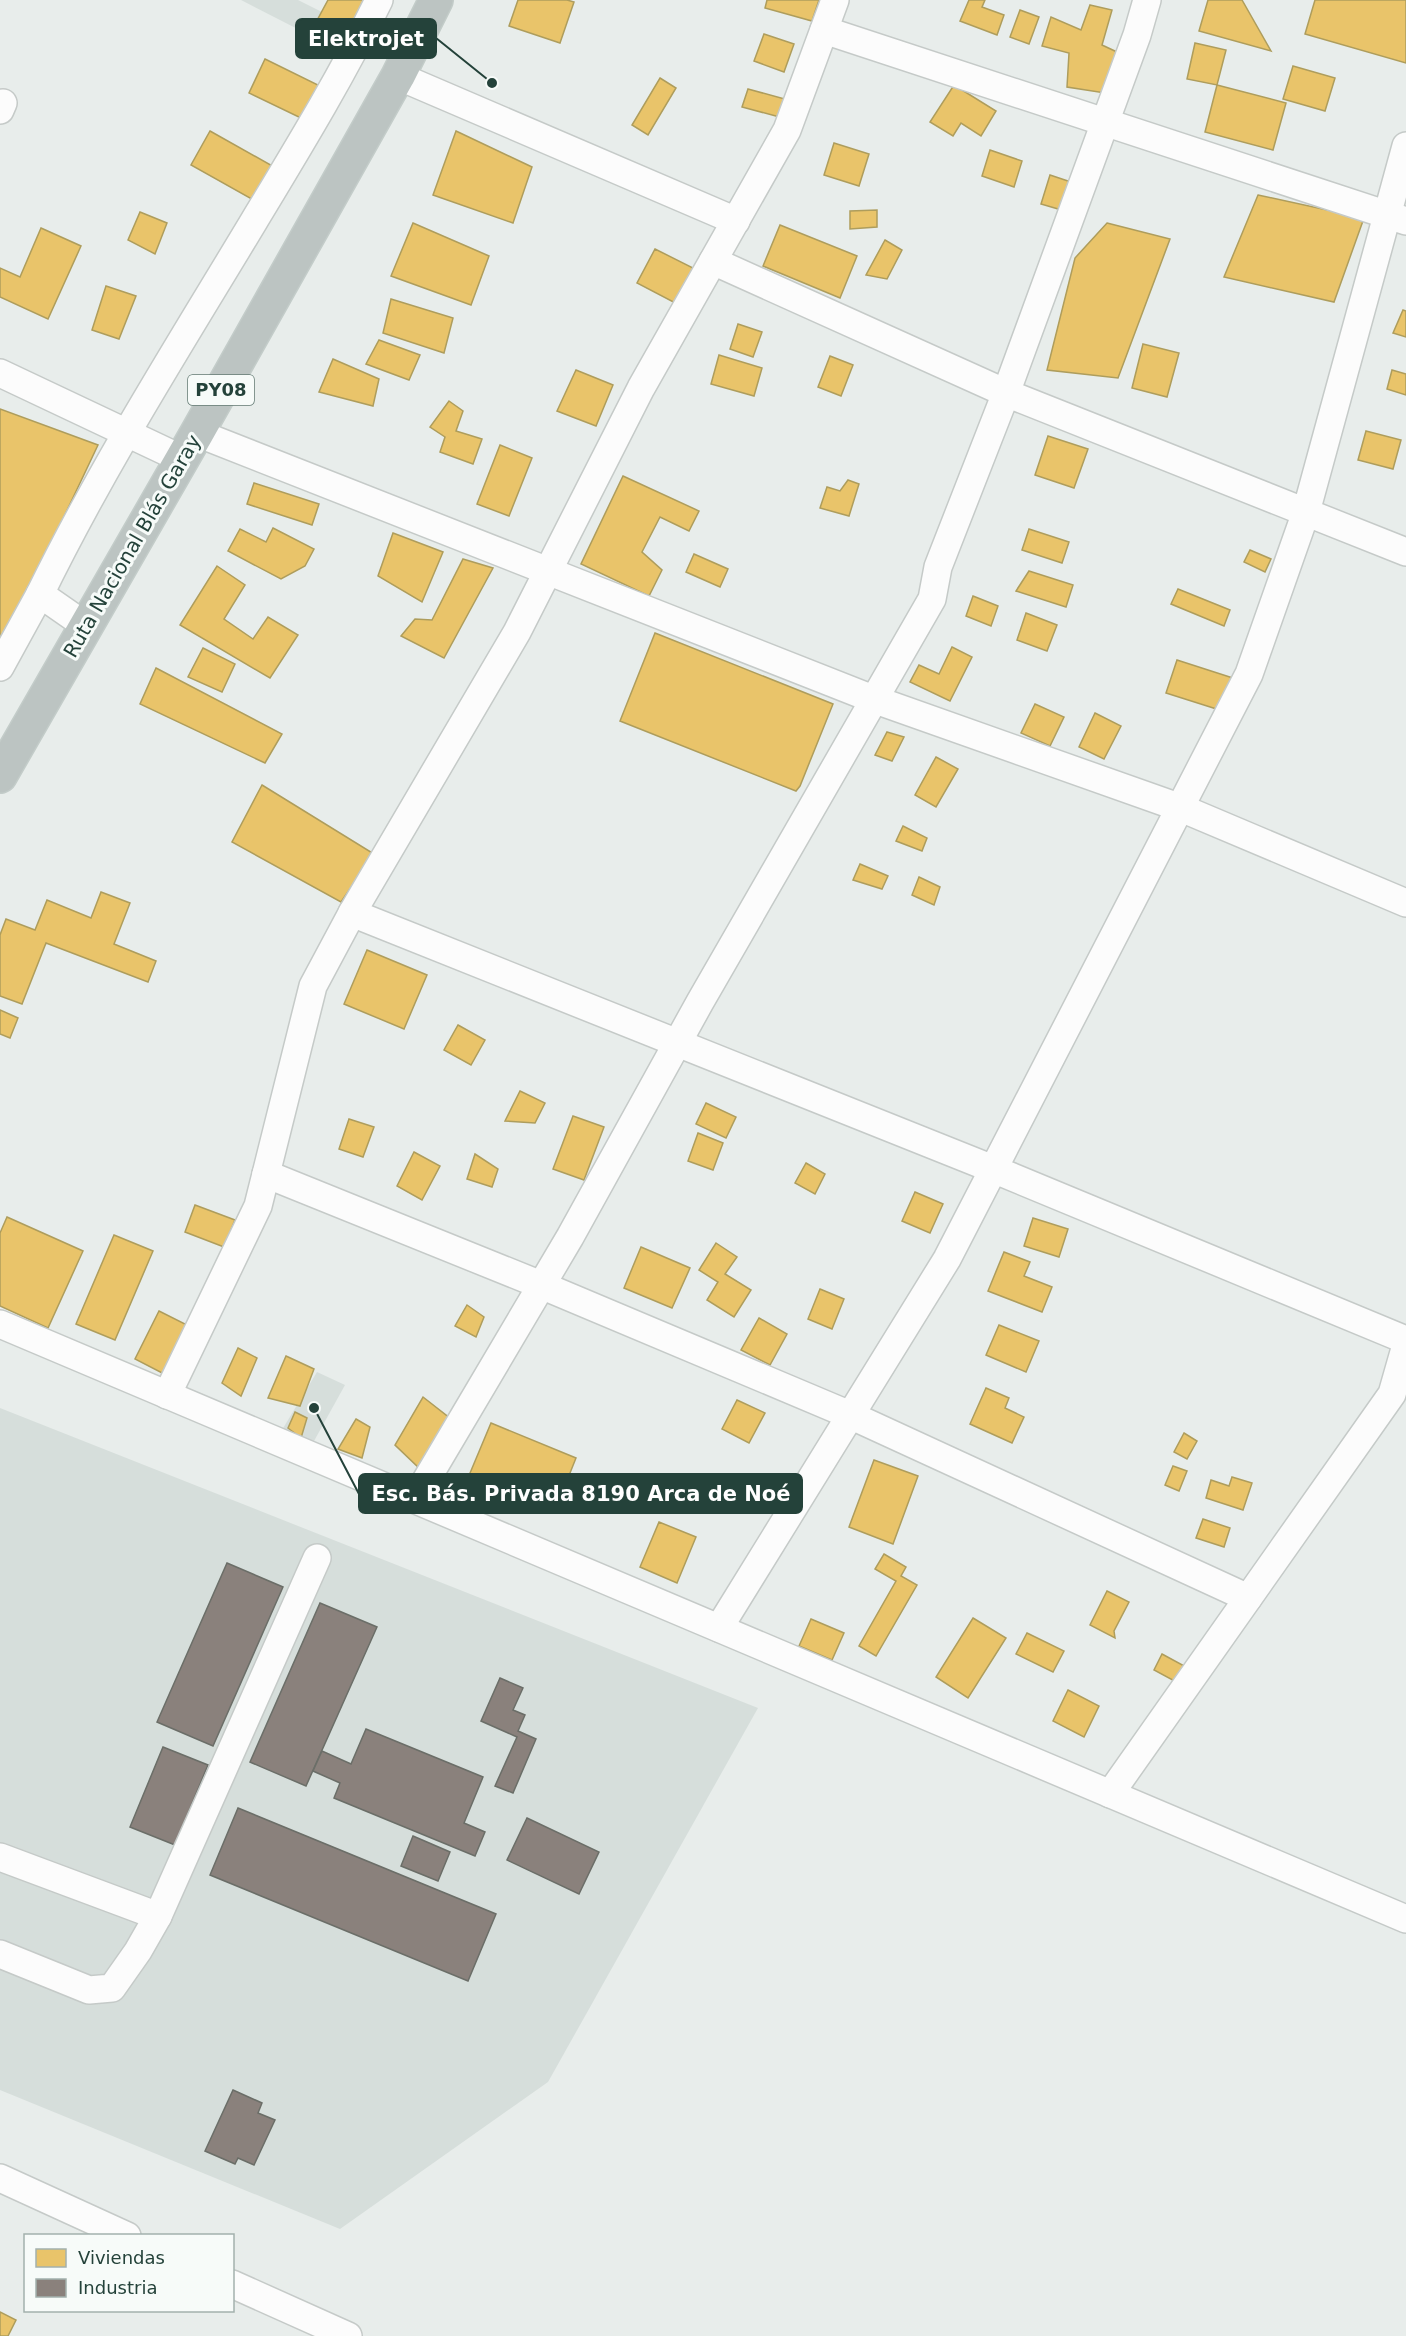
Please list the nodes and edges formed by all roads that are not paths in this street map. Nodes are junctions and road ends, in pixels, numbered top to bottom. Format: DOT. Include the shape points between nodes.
graph roads {
  1 [pos="379,0"];
  2 [pos="436,0"];
  3 [pos="835,0"];
  4 [pos="1147,0"];
  5 [pos="824,30"];
  6 [pos="398,76"];
  7 [pos="1104,123"];
  8 [pos="1406,146"];
  9 [pos="1396,218"];
  10 [pos="736,221"];
  11 [pos="713,261"];
  12 [pos="0,373"];
  13 [pos="1006,393"];
  14 [pos="125,434"];
  15 [pos="189,446"];
  16 [pos="1306,512"];
  17 [pos="1406,552"];
  18 [pos="549,571"];
  19 [pos="40,594"];
  20 [pos="86,626"];
  21 [pos="0,667"];
  22 [pos="873,699"];
  23 [pos="0,776"];
  24 [pos="1181,808"];
  25 [pos="1406,903"];
  26 [pos="351,913"];
  27 [pos="678,1043"];
  28 [pos="993,1169"];
  29 [pos="266,1174"];
  30 [pos="541,1285"];
  31 [pos="0,1324"];
  32 [pos="1406,1340"];
  33 [pos="1406,1345"];
  34 [pos="167,1395"];
  35 [pos="850,1415"];
  36 [pos="415,1499"];
  37 [pos="317,1558"];
  38 [pos="1248,1598"];
  39 [pos="719,1628"];
  40 [pos="1110,1794"];
  41 [pos="0,1857"];
  42 [pos="158,1916"];
  43 [pos="1406,1919"];
  44 [pos="0,1954"];
  45 [pos="0,2178"];
  46 [pos="125,2234"];
  47 [pos="234,2285"];
  48 [pos="348,2336"];
  1 -- 14 [label="street" via="308,132"];
  2 -- 6 [label="highway, Ruta Nacional Blás Garay / PY08"];
  3 -- 5 [label="street"];
  4 -- 7 [label="street"];
  5 -- 7 [label="street"];
  5 -- 10 [label="street" via="787,130"];
  6 -- 10 [label="street"];
  6 -- 15 [label="highway, Ruta Nacional Blás Garay / PY08"];
  7 -- 9 [label="street"];
  7 -- 13 [label="street"];
  8 -- 9 [label="street"];
  9 -- 16 [label="street"];
  10 -- 11 [label="street"];
  11 -- 13 [label="street"];
  11 -- 18 [label="street" via="641,388"];
  12 -- 14 [label="street"];
  13 -- 16 [label="street"];
  13 -- 22 [label="street" via="938,567 932,599"];
  14 -- 15 [label="street"];
  14 -- 19 [label="street"];
  15 -- 18 [label="street"];
  15 -- 20 [label="highway, Ruta Nacional Blás Garay / PY08"];
  16 -- 17 [label="street"];
  16 -- 24 [label="street" via="1249,674"];
  18 -- 22 [label="street"];
  18 -- 26 [label="street"];
  19 -- 20 [label="street"];
  19 -- 21 [label="street"];
  20 -- 23 [label="highway, Ruta Nacional Blás Garay / PY08"];
  22 -- 24 [label="street"];
  22 -- 27 [label="street"];
  24 -- 25 [label="street"];
  24 -- 28 [label="street"];
  26 -- 27 [label="street"];
  26 -- 29 [label="street" via="313,986"];
  27 -- 28 [label="street"];
  27 -- 30 [label="street"];
  28 -- 32 [label="street"];
  28 -- 35 [label="street" via="947,1259"];
  29 -- 30 [label="street"];
  29 -- 34 [label="street" via="258,1206"];
  30 -- 35 [label="street"];
  30 -- 36 [label="street"];
  31 -- 34 [label="street"];
  33 -- 38 [label="street" via="1392,1394"];
  34 -- 36 [label="street"];
  35 -- 38 [label="street"];
  35 -- 39 [label="street"];
  36 -- 39 [label="street"];
  37 -- 42 [label="street"];
  38 -- 40 [label="street"];
  39 -- 40 [label="street"];
  40 -- 43 [label="street"];
  41 -- 42 [label="street"];
  42 -- 44 [label="street" via="112,1988 89,1990"];
  45 -- 46 [label="street"];
  47 -- 48 [label="street"];
}
